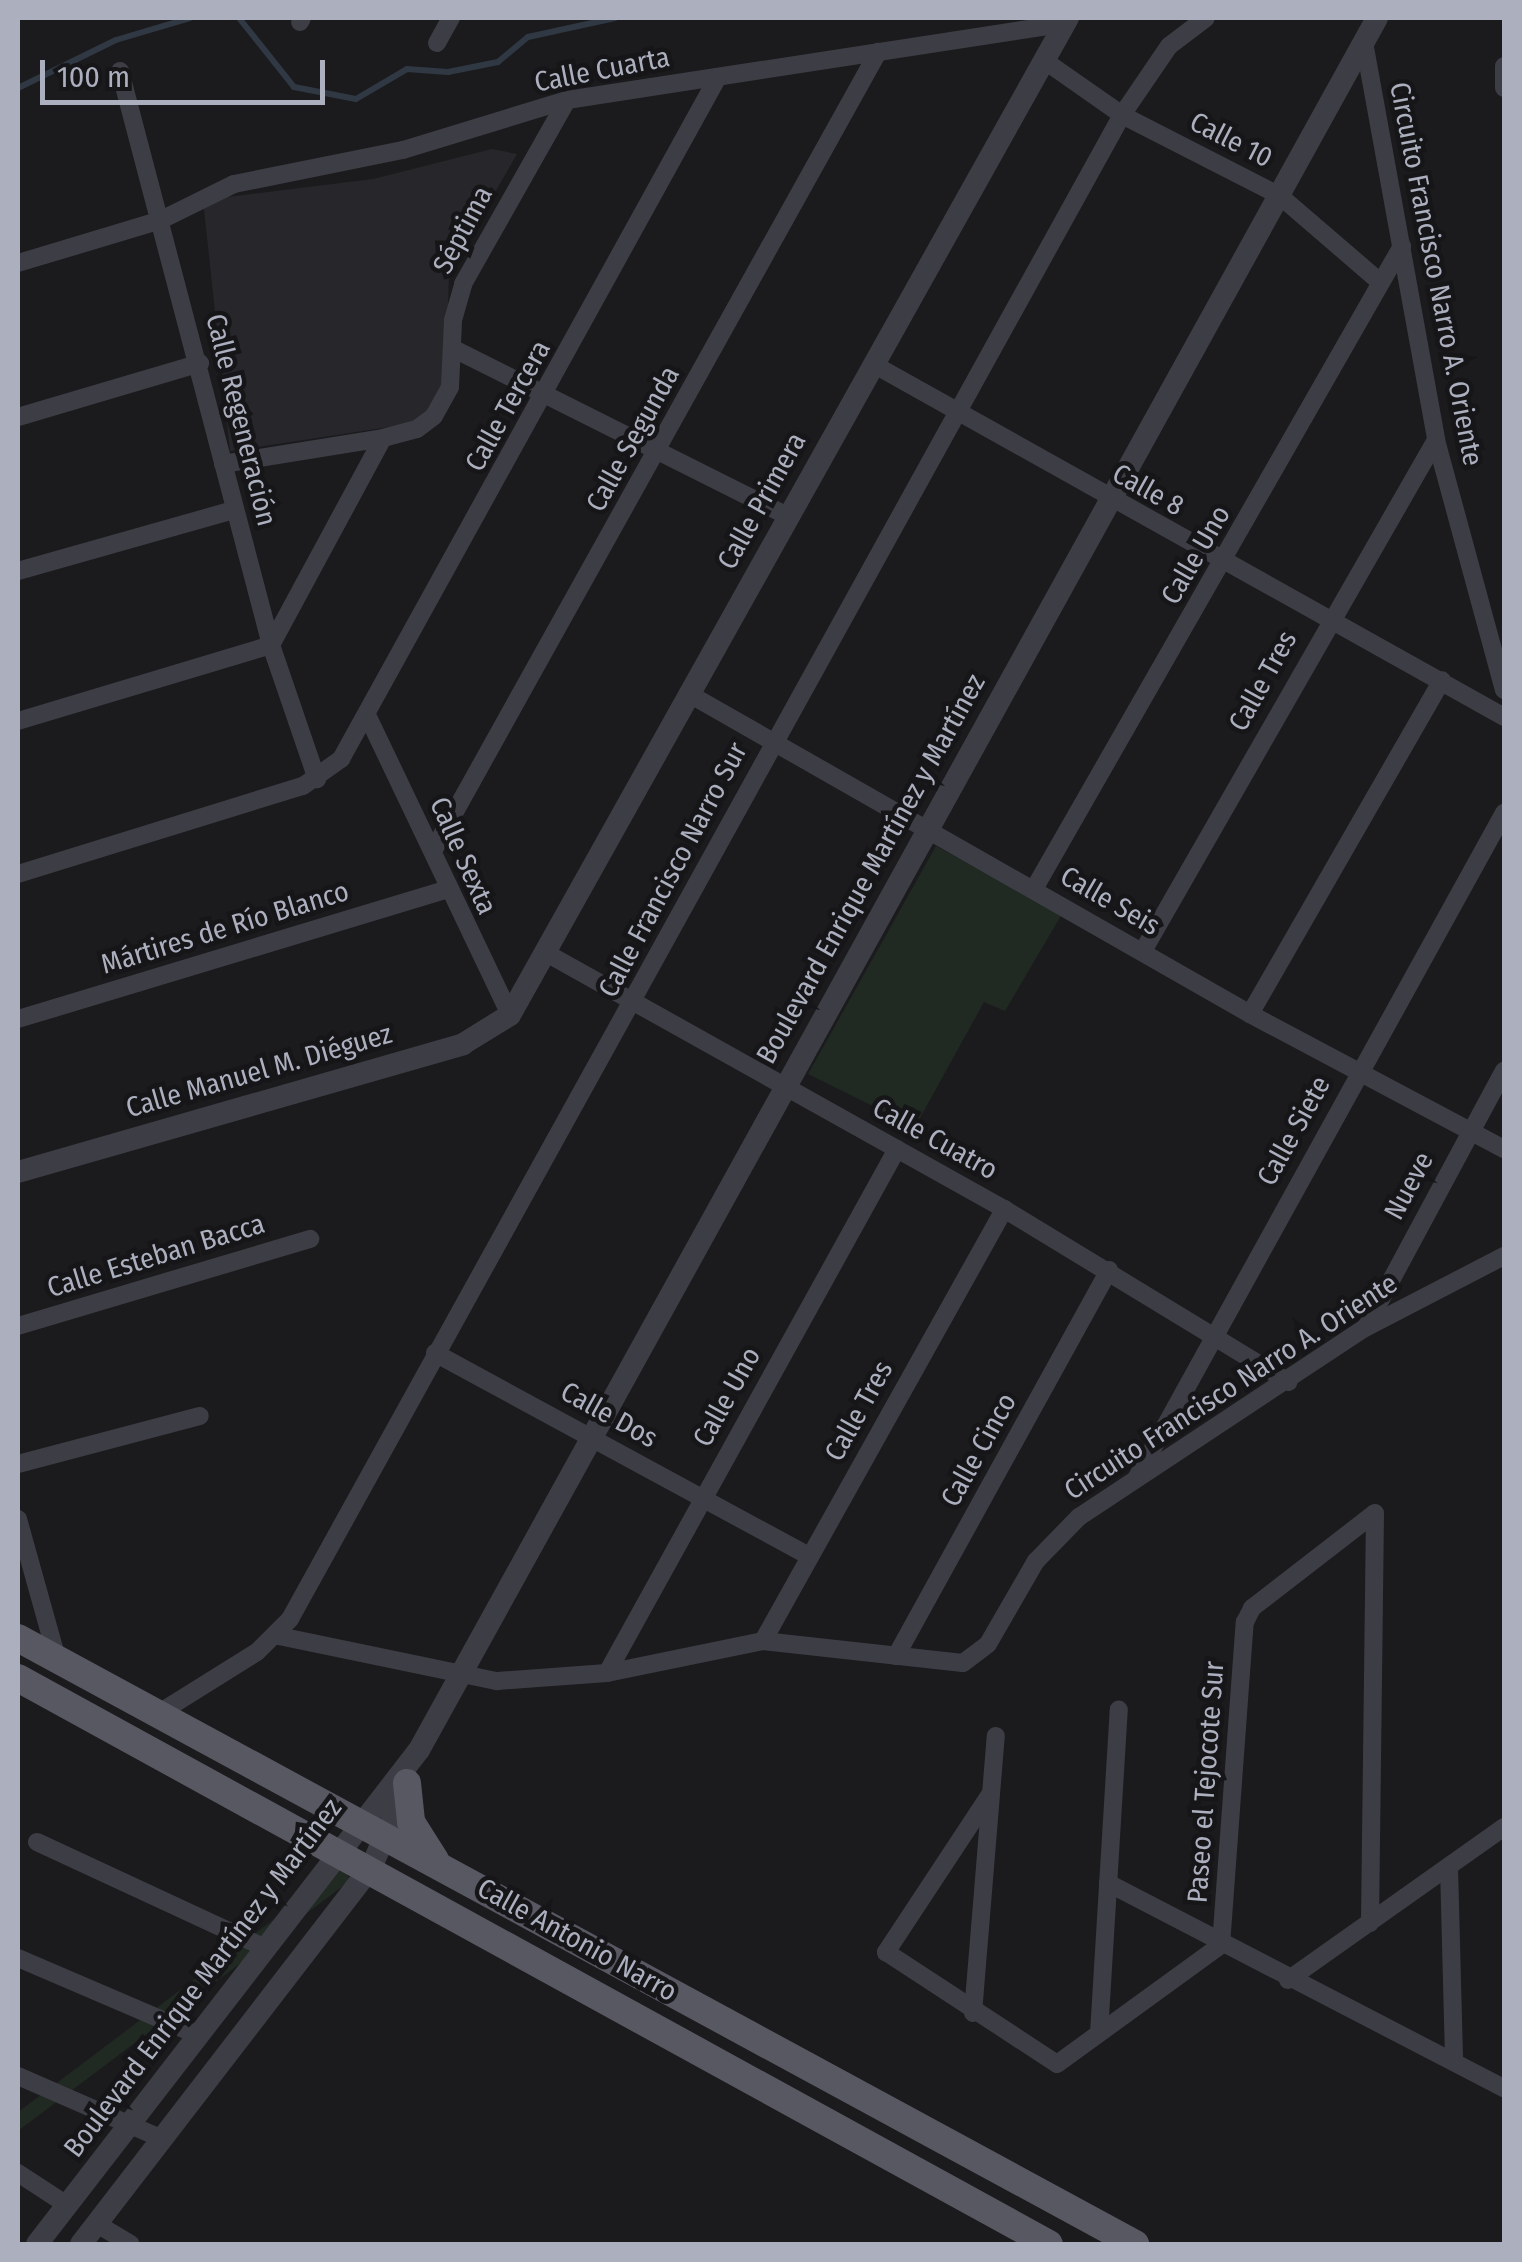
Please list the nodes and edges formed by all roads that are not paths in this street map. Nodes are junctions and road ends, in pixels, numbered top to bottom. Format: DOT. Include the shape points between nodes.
graph roads {
  1 [pos="452,18"];
  2 [pos="1206,18"];
  3 [pos="1377,18"];
  4 [pos="1067,20"];
  5 [pos="1364,42"];
  6 [pos="437,43"];
  7 [pos="878,52"];
  8 [pos="1045,61"];
  9 [pos="1504,66"];
  10 [pos="120,71"];
  11 [pos="718,77"];
  12 [pos="1504,88"];
  13 [pos="567,100"];
  14 [pos="1122,115"];
  15 [pos="1280,196"];
  16 [pos="161,220"];
  17 [pos="1402,246"];
  18 [pos="18,262"];
  19 [pos="1380,282"];
  20 [pos="452,348"];
  21 [pos="200,363"];
  22 [pos="873,364"];
  23 [pos="546,395"];
  24 [pos="960,413"];
  25 [pos="18,417"];
  26 [pos="383,438"];
  27 [pos="1436,440"];
  28 [pos="658,452"];
  29 [pos="223,464"];
  30 [pos="1109,500"];
  31 [pos="234,510"];
  32 [pos="786,515"];
  33 [pos="1224,563"];
  34 [pos="18,571"];
  35 [pos="1330,619"];
  36 [pos="271,644"];
  37 [pos="1442,680"];
  38 [pos="1504,690"];
  39 [pos="691,695"];
  40 [pos="1504,717"];
  41 [pos="369,718"];
  42 [pos="18,721"];
  43 [pos="774,741"];
  44 [pos="317,779"];
  45 [pos="1504,813"];
  46 [pos="926,828"];
  47 [pos="432,851"];
  48 [pos="18,874"];
  49 [pos="1034,889"];
  50 [pos="448,890"];
  51 [pos="1143,952"];
  52 [pos="548,954"];
  53 [pos="633,1002"];
  54 [pos="1250,1014"];
  55 [pos="510,1015"];
  56 [pos="18,1019"];
  57 [pos="1504,1071"];
  58 [pos="1358,1073"];
  59 [pos="785,1086"];
  60 [pos="1470,1130"];
  61 [pos="897,1149"];
  62 [pos="1504,1149"];
  63 [pos="18,1172"];
  64 [pos="1004,1209"];
  65 [pos="310,1238"];
  66 [pos="1504,1256"];
  67 [pos="1110,1270"];
  68 [pos="18,1326"];
  69 [pos="1365,1328"];
  70 [pos="1214,1333"];
  71 [pos="435,1353"];
  72 [pos="1289,1382"];
  73 [pos="200,1416"];
  74 [pos="592,1437"];
  75 [pos="18,1464"];
  76 [pos="1136,1479"];
  77 [pos="702,1498"];
  78 [pos="18,1520"];
  79 [pos="809,1556"];
  80 [pos="279,1636"];
  81 [pos="18,1638"];
  82 [pos="763,1641"];
  83 [pos="896,1656"];
  84 [pos="57,1659"];
  85 [pos="606,1673"];
  86 [pos="462,1675"];
  87 [pos="18,1678"];
  88 [pos="1118,1710"];
  89 [pos="156,1714"];
  90 [pos="996,1736"];
  91 [pos="419,1750"];
  92 [pos="408,1783"];
  93 [pos="991,1794"];
  94 [pos="360,1821"];
  95 [pos="1504,1827"];
  96 [pos="388,1837"];
  97 [pos="38,1842"];
  98 [pos="338,1850"];
  99 [pos="440,1865"];
  100 [pos="1449,1867"];
  101 [pos="371,1868"];
  102 [pos="1108,1883"];
  103 [pos="1370,1922"];
  104 [pos="1221,1945"];
  105 [pos="264,1948"];
  106 [pos="18,1958"];
  107 [pos="1288,1980"];
  108 [pos="973,2013"];
  109 [pos="1100,2033"];
  110 [pos="198,2035"];
  111 [pos="1454,2060"];
  112 [pos="18,2076"];
  113 [pos="1504,2088"];
  114 [pos="128,2124"];
  115 [pos="162,2139"];
  116 [pos="18,2173"];
  117 [pos="67,2205"];
  118 [pos="97,2224"];
  119 [pos="37,2244"];
  120 [pos="81,2244"];
  121 [pos="130,2244"];
  122 [pos="1049,2244"];
  123 [pos="1135,2244"];
  1 -- 6 [label="street"];
  2 -- 14 [label="street, Calle Francisco Narro Sur" via="1169,46"];
  3 -- 5 [label="street, Boulevard Enrique Martínez y Martínez"];
  4 -- 7 [label="street, Calle Cuarta"];
  4 -- 8 [label="street, Calle Primera"];
  5 -- 15 [label="street, Boulevard Enrique Martínez y Martínez"];
  5 -- 17 [label="street, Circuito Francisco Narro A. Oriente"];
  7 -- 11 [label="street, Calle Cuarta"];
  7 -- 28 [label="street, Calle Segunda"];
  8 -- 14 [label="street, Calle 10"];
  8 -- 22 [label="street, Calle Primera"];
  9 -- 12 [label="street"];
  10 -- 16 [label="street, Calle Regeneración"];
  11 -- 13 [label="street, Calle Cuarta"];
  11 -- 23 [label="street, Calle Tercera"];
  13 -- 16 [label="street, Calle Cuarta" via="404,150 234,184"];
  13 -- 20 [label="street, Séptima" via="463,284"];
  14 -- 15 [label="street, Calle 10"];
  14 -- 24 [label="street, Calle Francisco Narro Sur"];
  15 -- 19 [label="street, Calle 10"];
  15 -- 30 [label="street, Boulevard Enrique Martínez y Martínez"];
  16 -- 18 [label="street, Calle Cuarta"];
  16 -- 21 [label="street, Calle Regeneración"];
  17 -- 19 [label="street, Calle Uno"];
  17 -- 27 [label="street, Circuito Francisco Narro A. Oriente"];
  19 -- 33 [label="street, Calle Uno"];
  20 -- 23 [label="street"];
  20 -- 26 [label="street, Séptima" via="450,387 434,416 417,429"];
  21 -- 25 [label="street"];
  21 -- 29 [label="street, Calle Regeneración"];
  22 -- 24 [label="street, Calle 8"];
  22 -- 32 [label="street, Calle Primera"];
  23 -- 28 [label="street"];
  23 -- 41 [label="street, Calle Tercera"];
  24 -- 30 [label="street, Calle 8"];
  24 -- 43 [label="street, Calle Francisco Narro Sur"];
  26 -- 29 [label="street, Séptima"];
  26 -- 36 [label="street"];
  27 -- 35 [label="street, Calle Tres"];
  27 -- 38 [label="street, Circuito Francisco Narro A. Oriente"];
  28 -- 32 [label="street"];
  28 -- 47 [label="street, Calle Segunda"];
  29 -- 31 [label="street, Calle Regeneración"];
  30 -- 33 [label="street, Calle 8"];
  30 -- 46 [label="street, Boulevard Enrique Martínez y Martínez"];
  31 -- 34 [label="street"];
  31 -- 36 [label="street, Calle Regeneración"];
  32 -- 39 [label="street, Calle Primera"];
  33 -- 35 [label="street, Calle 8"];
  33 -- 49 [label="street, Calle Uno"];
  35 -- 37 [label="street, Calle 8"];
  35 -- 51 [label="street, Calle Tres"];
  36 -- 42 [label="street"];
  36 -- 44 [label="street, Calle Regeneración"];
  37 -- 40 [label="street, Calle 8"];
  37 -- 54 [label="street"];
  39 -- 43 [label="street, Calle Seis"];
  39 -- 52 [label="street, Calle Primera"];
  41 -- 44 [label="street, Calle Tercera" via="341,759"];
  41 -- 47 [label="street, Calle Sexta"];
  43 -- 46 [label="street, Calle Seis"];
  43 -- 53 [label="street, Calle Francisco Narro Sur"];
  44 -- 48 [label="street"];
  45 -- 58 [label="street, Calle Siete"];
  46 -- 49 [label="street, Calle Seis"];
  46 -- 59 [label="street, Boulevard Enrique Martínez y Martínez"];
  47 -- 50 [label="street, Calle Sexta"];
  49 -- 51 [label="street, Calle Seis"];
  50 -- 55 [label="street, Calle Sexta"];
  50 -- 56 [label="street, Mártires de Río Blanco"];
  51 -- 54 [label="street, Calle Seis"];
  52 -- 53 [label="street, Calle Cuatro"];
  52 -- 55 [label="street, Calle Primera"];
  53 -- 59 [label="street, Calle Cuatro"];
  53 -- 71 [label="street, Calle Francisco Narro Sur"];
  54 -- 58 [label="street, Calle Seis"];
  55 -- 63 [label="street, Calle Manuel M. Diéguez" via="462,1044"];
  57 -- 60 [label="street, Nueve"];
  58 -- 60 [label="street, Calle Seis"];
  58 -- 70 [label="street, Calle Siete"];
  59 -- 61 [label="street, Calle Cuatro"];
  59 -- 74 [label="street, Boulevard Enrique Martínez y Martínez"];
  60 -- 62 [label="street, Calle Seis"];
  60 -- 69 [label="street, Nueve"];
  61 -- 64 [label="street, Calle Cuatro"];
  61 -- 77 [label="street, Calle Uno"];
  64 -- 67 [label="street, Calle Cuatro"];
  64 -- 79 [label="street, Calle Tres"];
  65 -- 68 [label="street, Calle Esteban Bacca"];
  66 -- 69 [label="street, Circuito Francisco Narro A. Oriente"];
  67 -- 70 [label="street, Calle Cuatro"];
  67 -- 83 [label="street, Calle Cinco"];
  69 -- 72 [label="street, Circuito Francisco Narro A. Oriente"];
  70 -- 72 [label="street, Calle Cuatro"];
  70 -- 76 [label="street, Calle Siete"];
  71 -- 74 [label="street, Calle Dos"];
  71 -- 80 [label="street, Calle Francisco Narro Sur"];
  72 -- 76 [label="street, Circuito Francisco Narro A. Oriente"];
  73 -- 75 [label="street"];
  74 -- 77 [label="street, Calle Dos"];
  74 -- 86 [label="street, Boulevard Enrique Martínez y Martínez"];
  76 -- 83 [label="street, Circuito Francisco Narro A. Oriente" via="1055,1537 977,1656 952,1665"];
  77 -- 79 [label="street, Calle Dos"];
  77 -- 85 [label="street, Calle Uno"];
  78 -- 84 [label="street"];
  79 -- 82 [label="street, Calle Tres"];
  80 -- 86 [label="street, Circuito Francisco Narro A. Oriente"];
  80 -- 89 [label="street, Calle Francisco Narro Sur"];
  81 -- 84 [label="main road, Calle Antonio Narro"];
  82 -- 83 [label="street, Circuito Francisco Narro A. Oriente"];
  82 -- 85 [label="street, Circuito Francisco Narro A. Oriente"];
  84 -- 89 [label="main road, Calle Antonio Narro"];
  85 -- 86 [label="street, Circuito Francisco Narro A. Oriente" via="530,1681"];
  86 -- 91 [label="street, Boulevard Enrique Martínez y Martínez"];
  87 -- 98 [label="main road, Calle Antonio Narro"];
  88 -- 102 [label="street"];
  89 -- 94 [label="main road, Calle Antonio Narro"];
  90 -- 93 [label="street"];
  91 -- 92 [label="street, Boulevard Enrique Martínez y Martínez"];
  91 -- 94 [label="street, Boulevard Enrique Martínez y Martínez"];
  92 -- 96 [label="street, Boulevard Enrique Martínez y Martínez"];
  92 -- 99 [label="main road" via="411,1822"];
  93 -- 108 [label="street"];
  93 -- 108 [label="street" via="886,1952"];
  94 -- 96 [label="main road, Calle Antonio Narro"];
  94 -- 98 [label="street, Boulevard Enrique Martínez y Martínez"];
  95 -- 100 [label="street"];
  96 -- 99 [label="main road, Calle Antonio Narro"];
  96 -- 101 [label="street, Boulevard Enrique Martínez y Martínez"];
  97 -- 105 [label="street"];
  98 -- 101 [label="main road, Calle Antonio Narro"];
  98 -- 105 [label="street, Boulevard Enrique Martínez y Martínez"];
  99 -- 123 [label="main road, Calle Antonio Narro"];
  100 -- 103 [label="street"];
  100 -- 111 [label="street"];
  101 -- 115 [label="street, Boulevard Enrique Martínez y Martínez"];
  101 -- 122 [label="main road, Calle Antonio Narro"];
  102 -- 104 [label="street"];
  102 -- 109 [label="street"];
  103 -- 104 [label="street, Paseo el Tejocote Sur" via="1375,1513 1267,1596 1245,1622"];
  103 -- 107 [label="street"];
  104 -- 107 [label="street"];
  104 -- 109 [label="street"];
  105 -- 110 [label="street, Boulevard Enrique Martínez y Martínez"];
  106 -- 110 [label="street"];
  107 -- 111 [label="street"];
  108 -- 109 [label="street" via="1048,2063 1067,2060"];
  110 -- 114 [label="street, Boulevard Enrique Martínez y Martínez"];
  111 -- 113 [label="street"];
  112 -- 114 [label="street"];
  114 -- 115 [label="street"];
  114 -- 117 [label="street, Boulevard Enrique Martínez y Martínez"];
  115 -- 118 [label="street, Boulevard Enrique Martínez y Martínez"];
  116 -- 117 [label="street"];
  117 -- 119 [label="street, Boulevard Enrique Martínez y Martínez"];
  118 -- 120 [label="street, Boulevard Enrique Martínez y Martínez"];
  118 -- 121 [label="street"];
}
